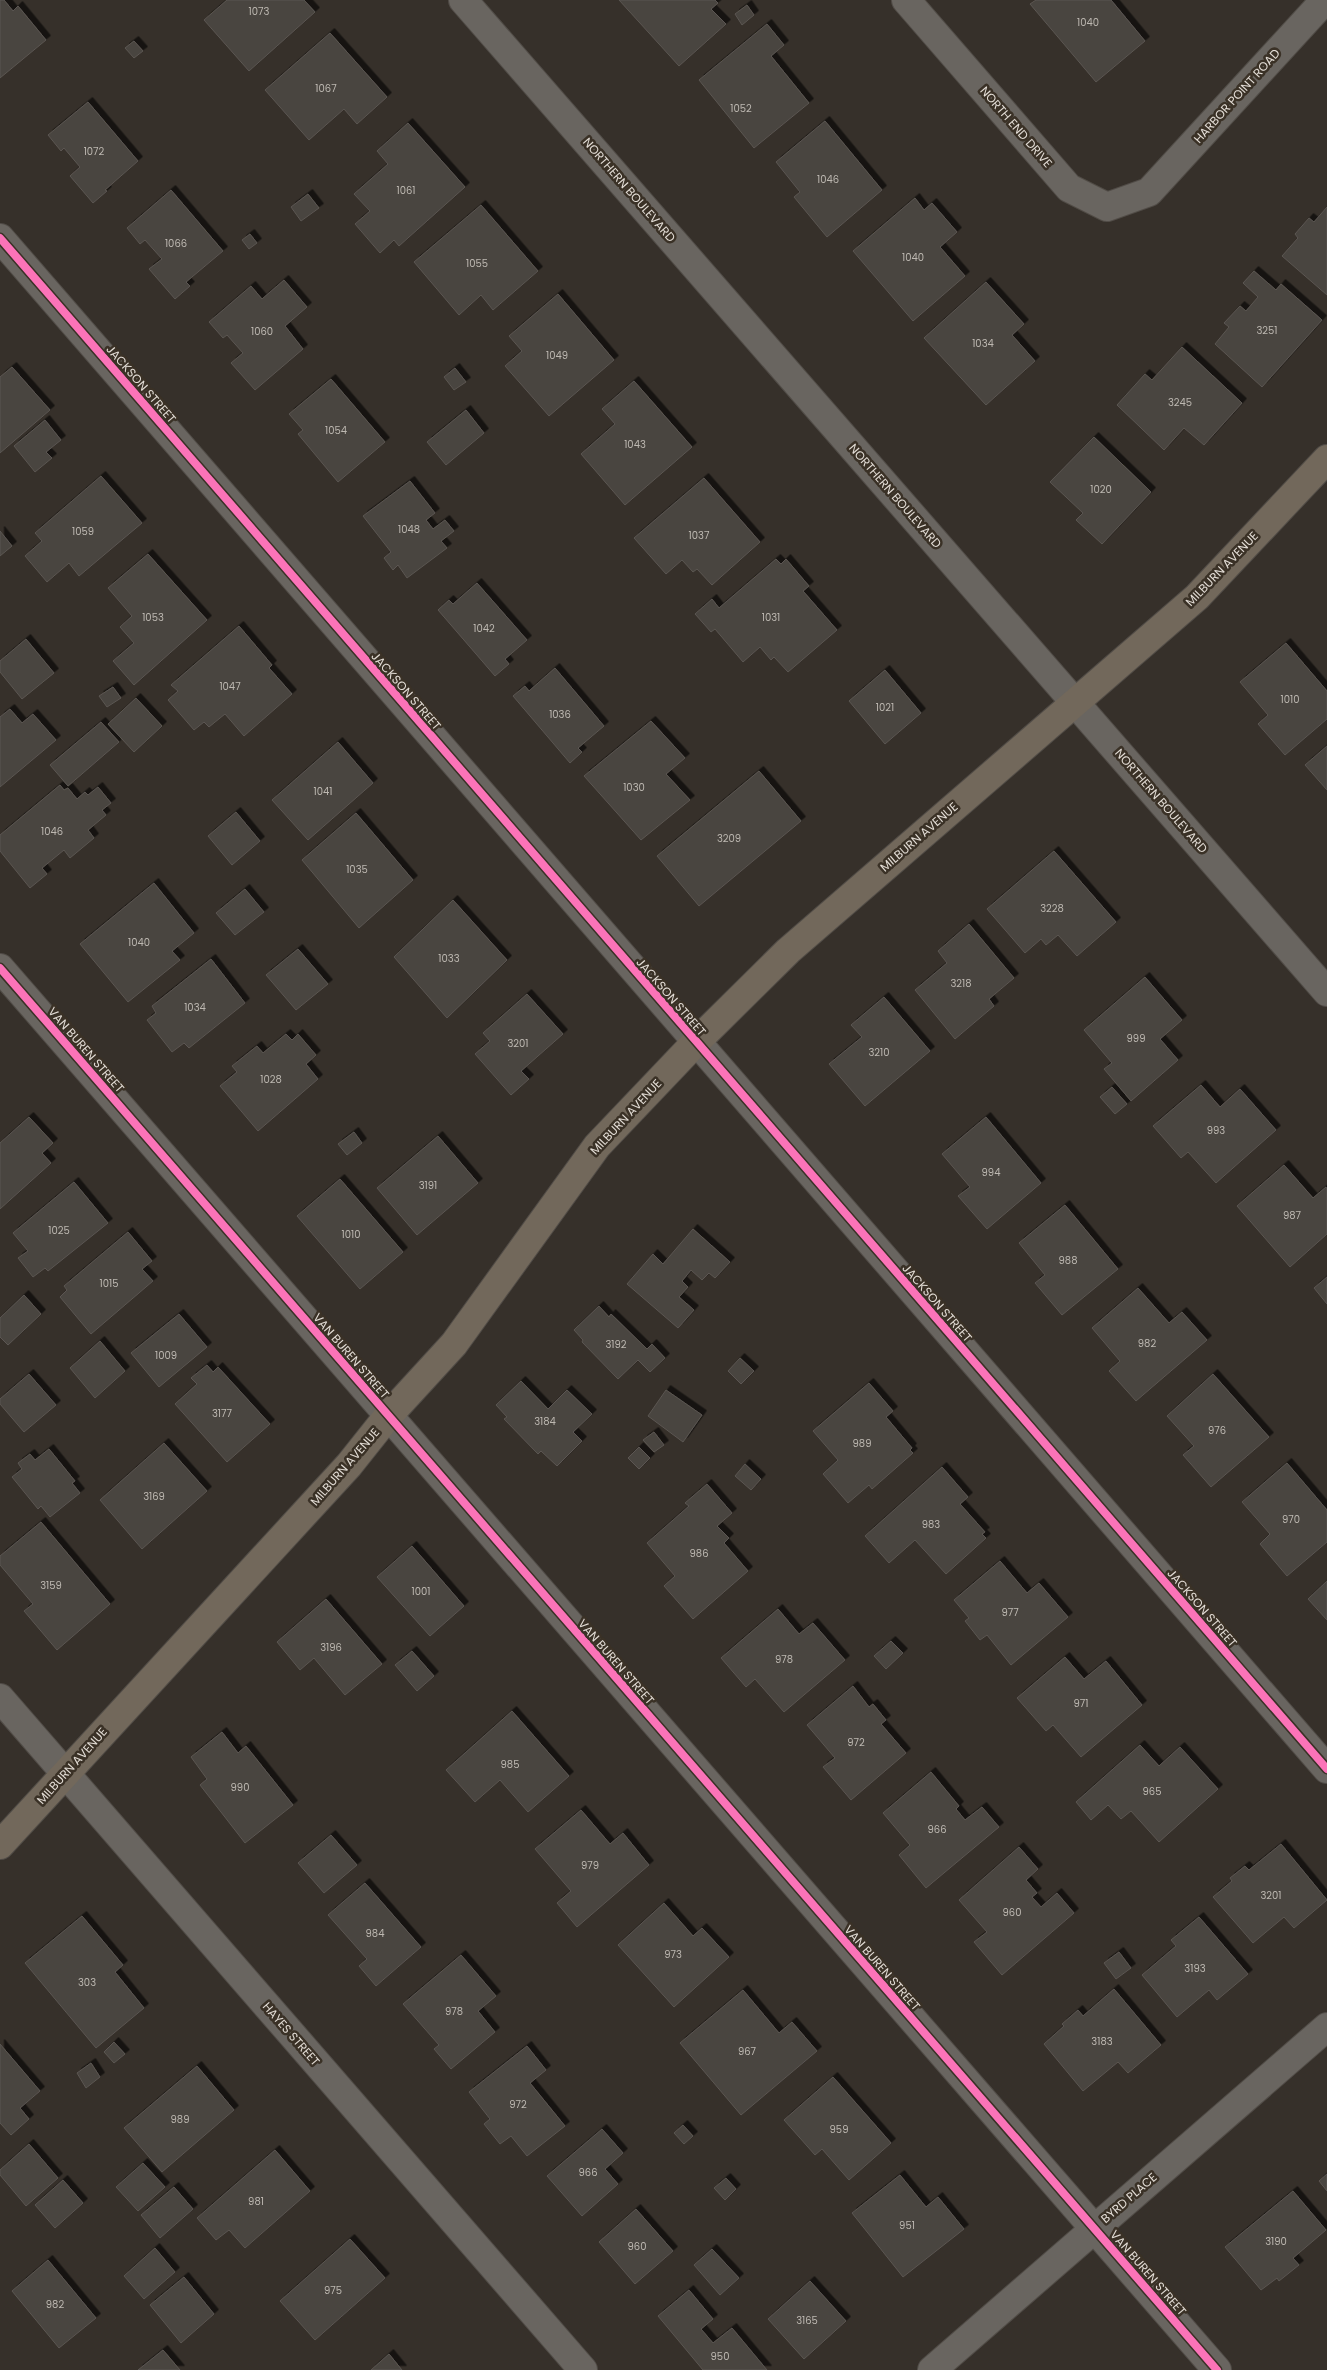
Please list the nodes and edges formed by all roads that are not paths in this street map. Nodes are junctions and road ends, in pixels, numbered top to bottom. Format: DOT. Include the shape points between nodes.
graph roads {
  1 [pos="463,0"];
  2 [pos="906,0"];
  3 [pos="1325,0"];
  4 [pos="1149,192"];
  5 [pos="0,238"];
  6 [pos="1327,459"];
  7 [pos="1074,702"];
  8 [pos="0,968"];
  9 [pos="1327,992"];
  10 [pos="696,1042"];
  11 [pos="388,1416"];
  12 [pos="0,1698"];
  13 [pos="1327,1769"];
  14 [pos="65,1773"];
  15 [pos="0,1845"];
  16 [pos="1327,2027"];
  17 [pos="1094,2228"];
  18 [pos="583,2370"];
  19 [pos="932,2370"];
  20 [pos="1216,2370"];
  1 -- 7 [label="street, NORTHERN BOULEVARD"];
  2 -- 4 [label="street, NORTH END DRIVE" via="1069,188 1107,207"];
  3 -- 4 [label="street, HARBOR POINT ROAD"];
  5 -- 10 [label="street, JACKSON STREET"];
  6 -- 7 [label="main road, MILBURN AVENUE" via="1197,597"];
  7 -- 9 [label="street, NORTHERN BOULEVARD"];
  7 -- 10 [label="main road, MILBURN AVENUE" via="788,951"];
  8 -- 11 [label="street, VAN BUREN STREET"];
  10 -- 11 [label="main road, MILBURN AVENUE" via="597,1146 454,1344"];
  10 -- 13 [label="street, JACKSON STREET"];
  11 -- 14 [label="main road, MILBURN AVENUE" via="349,1466"];
  11 -- 17 [label="street, VAN BUREN STREET"];
  12 -- 14 [label="street, HAYES STREET"];
  14 -- 15 [label="main road, MILBURN AVENUE"];
  14 -- 18 [label="street, HAYES STREET"];
  16 -- 17 [label="street, BYRD PLACE"];
  17 -- 19 [label="street, BYRD PLACE"];
  17 -- 20 [label="street, VAN BUREN STREET"];
}
